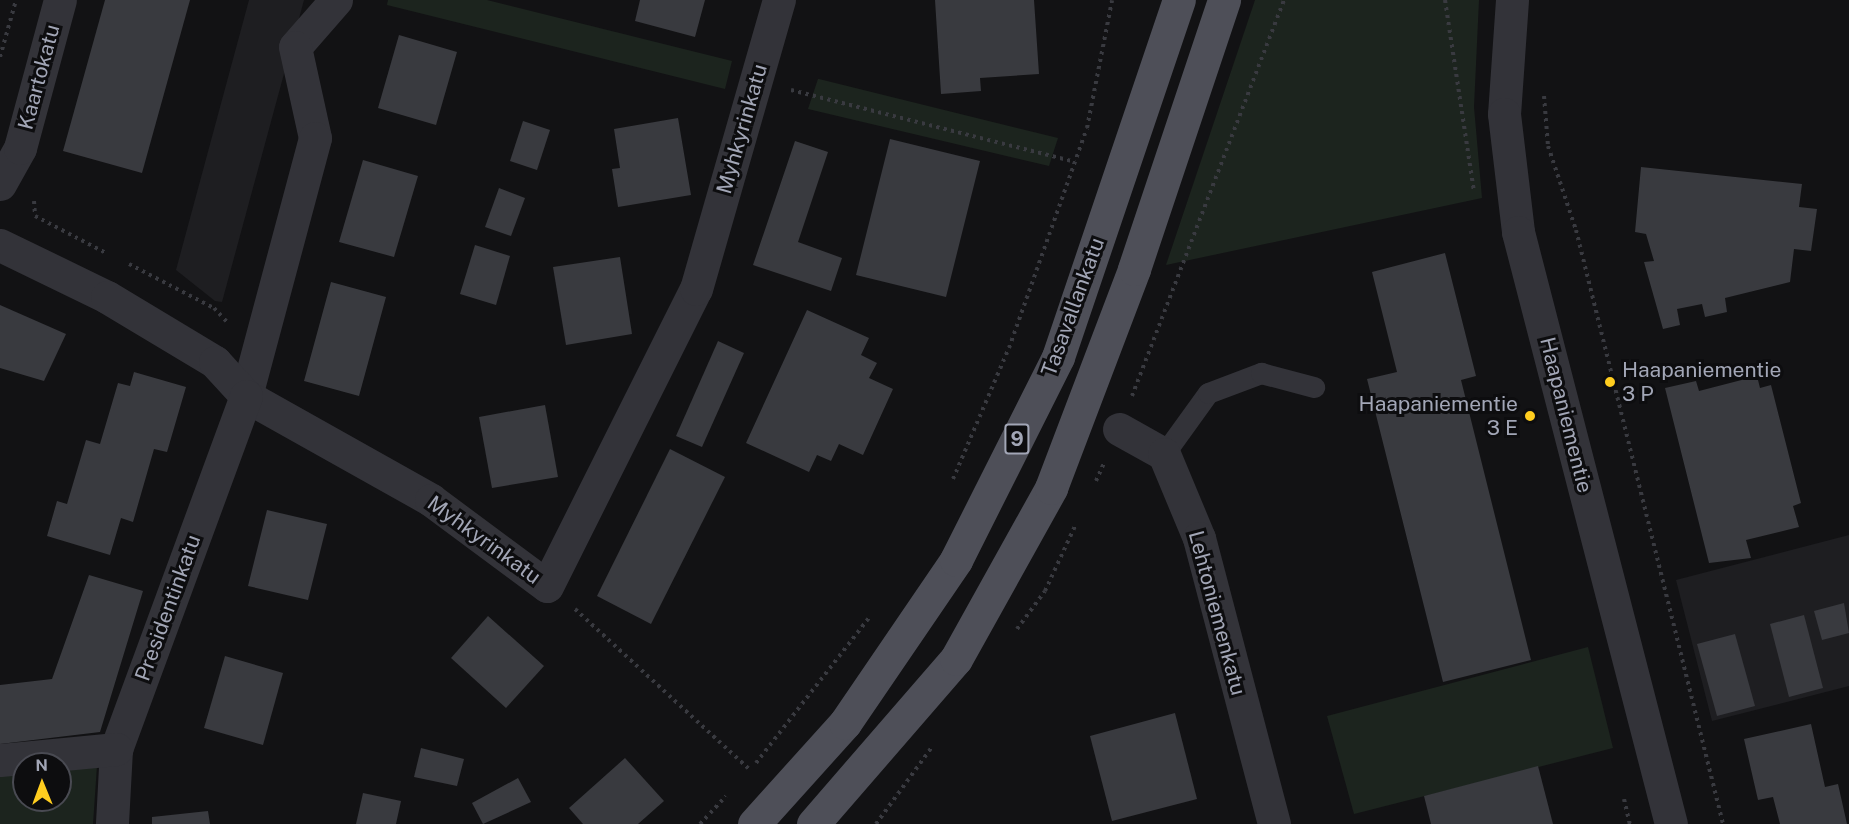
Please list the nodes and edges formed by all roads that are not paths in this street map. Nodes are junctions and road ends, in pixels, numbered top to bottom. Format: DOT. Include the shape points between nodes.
graph roads {
  1 [pos="60,0"];
  2 [pos="336,0"];
  3 [pos="779,0"];
  4 [pos="1179,0"];
  5 [pos="1224,0"];
  6 [pos="1512,0"];
  7 [pos="0,184"];
  8 [pos="0,245"];
  9 [pos="1314,387"];
  10 [pos="246,396"];
  11 [pos="1119,429"];
  12 [pos="1164,454"];
  13 [pos="116,749"];
  14 [pos="0,760"];
  15 [pos="112,824"];
  16 [pos="754,824"];
  17 [pos="813,824"];
  18 [pos="1274,824"];
  19 [pos="1671,824"];
  1 -- 7 [label="street, Kaartokatu" via="20,148"];
  2 -- 10 [label="street" via="295,47 315,138"];
  3 -- 10 [label="street, Myhkyrinkatu" via="696,289 547,586 431,500"];
  4 -- 16 [label="main road, Tasavallankatu / 9" via="1058,357 956,560 845,723"];
  5 -- 17 [label="main road, Tasavallankatu / 9" via="1134,269 1051,488 956,660"];
  6 -- 19 [label="street, Haapaniementie" via="1504,114 1518,232"];
  8 -- 10 [label="street, Myhkyrinkatu" via="106,297 215,362"];
  9 -- 12 [label="lane" via="1261,373 1208,393"];
  10 -- 13 [label="street, Presidentinkatu"];
  11 -- 12 [label="street"];
  12 -- 18 [label="street, Lehtoniemenkatu" via="1199,538"];
  13 -- 14 [label="street"];
  13 -- 15 [label="street, Presidentinkatu"];
}
